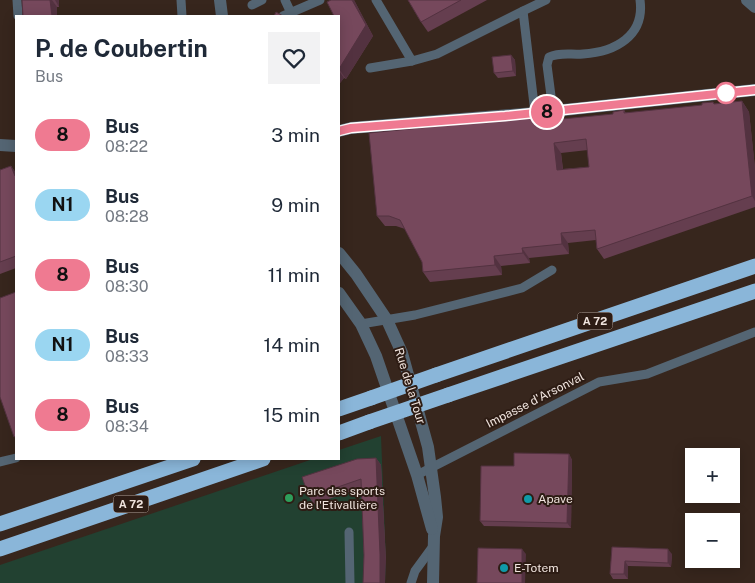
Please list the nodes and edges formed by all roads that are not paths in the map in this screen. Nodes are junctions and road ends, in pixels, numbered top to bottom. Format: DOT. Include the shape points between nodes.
graph roads {
  1 [pos="17,0"];
  2 [pos="181,0"];
  3 [pos="220,0"];
  4 [pos="262,0"];
  5 [pos="284,0"];
  6 [pos="320,0"];
  7 [pos="376,0"];
  8 [pos="546,0"];
  9 [pos="640,0"];
  10 [pos="747,0"];
  11 [pos="252,5"];
  12 [pos="755,7"];
  13 [pos="523,12"];
  14 [pos="18,15"];
  15 [pos="182,15"];
  16 [pos="222,15"];
  17 [pos="287,15"];
  18 [pos="412,61"];
  19 [pos="370,68"];
  20 [pos="755,90"];
  21 [pos="553,111"];
  22 [pos="535,113"];
  23 [pos="340,131"];
  24 [pos="0,144"];
  25 [pos="15,146"];
  26 [pos="340,254"];
  27 [pos="755,266"];
  28 [pos="552,270"];
  29 [pos="755,291"];
  30 [pos="340,294"];
  31 [pos="386,320"];
  32 [pos="361,324"];
  33 [pos="755,332"];
  34 [pos="340,409"];
  35 [pos="340,433"];
  36 [pos="15,458"];
  37 [pos="190,460"];
  38 [pos="260,460"];
  39 [pos="0,462"];
  40 [pos="430,467"];
  41 [pos="417,475"];
  42 [pos="0,524"];
  43 [pos="349,532"];
  44 [pos="434,540"];
  45 [pos="0,549"];
  46 [pos="350,583"];
  47 [pos="411,583"];
  48 [pos="433,583"];
  1 -- 14 [label="lane"];
  2 -- 15 [label="lane"];
  3 -- 16 [label="street"];
  4 -- 11 [label="lane"];
  5 -- 17 [label="lane"];
  6 -- 17 [label="lane"];
  7 -- 18 [label="lane"];
  8 -- 13 [label="lane"];
  9 -- 21 [label="lane" via="639,22 621,44 604,52 549,57 547,65"];
  10 -- 12 [label="street"];
  13 -- 18 [label="lane" via="437,54"];
  13 -- 22 [label="lane"];
  18 -- 19 [label="lane"];
  20 -- 21 [label="street"];
  21 -- 22 [label="street"];
  22 -- 23 [label="street"];
  24 -- 25 [label="street"];
  26 -- 31 [label="street, Rue de la Tour"];
  27 -- 34 [label="highway, A 72, bridge"];
  28 -- 31 [label="lane" via="522,288"];
  29 -- 35 [label="highway, A 72, bridge"];
  30 -- 32 [label="street, Rue de la Tour"];
  31 -- 32 [label="lane"];
  31 -- 40 [label="street, Rue de la Tour" via="402,354"];
  32 -- 41 [label="street, Rue de la Tour" via="376,356"];
  33 -- 40 [label="lane, Impasse d'Arsonval" via="647,374 599,382"];
  36 -- 39 [label="lane"];
  37 -- 42 [label="highway, A 72"];
  38 -- 45 [label="highway, A 72"];
  40 -- 41 [label="lane, Impasse d'Arsonval"];
  40 -- 44 [label="street, Rue de la Tour" via="437,518"];
  41 -- 44 [label="street, Rue de la Tour"];
  43 -- 46 [label="lane"];
  44 -- 47 [label="lane"];
  44 -- 48 [label="street, Rue de la Tour"];
}
